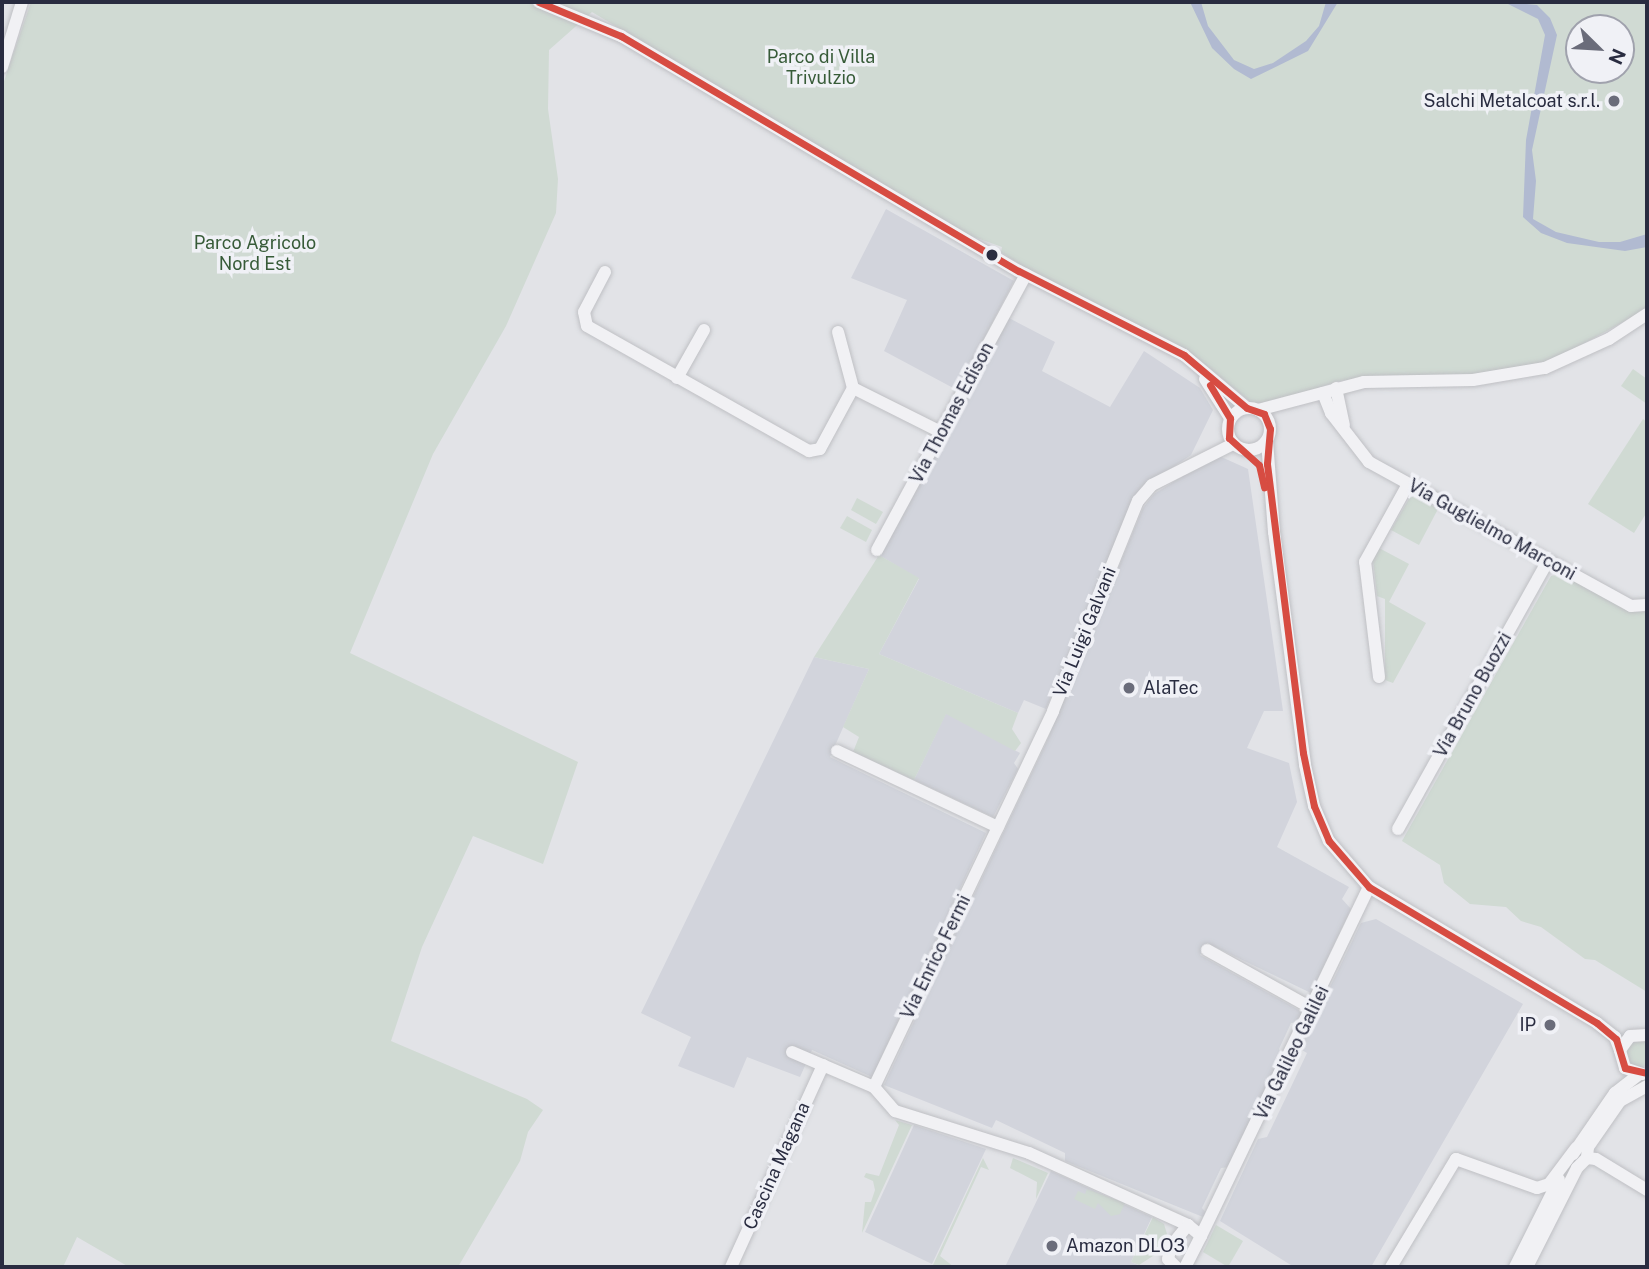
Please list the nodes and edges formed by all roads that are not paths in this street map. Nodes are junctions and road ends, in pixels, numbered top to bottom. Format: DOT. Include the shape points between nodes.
graph roads {
  1 [pos="22,2"];
  2 [pos="539,2"];
  3 [pos="2,67"];
  4 [pos="605,272"];
  5 [pos="1026,275"];
  6 [pos="1647,314"];
  7 [pos="704,330"];
  8 [pos="838,332"];
  9 [pos="1151,340"];
  10 [pos="677,378"];
  11 [pos="853,388"];
  12 [pos="1336,388"];
  13 [pos="1323,393"];
  14 [pos="1305,400"];
  15 [pos="1252,409"];
  16 [pos="1229,424"];
  17 [pos="941,432"];
  18 [pos="1269,435"];
  19 [pos="1347,435"];
  20 [pos="1233,444"];
  21 [pos="1246,451"];
  22 [pos="1197,460"];
  23 [pos="1408,484"];
  24 [pos="1273,533"];
  25 [pos="877,550"];
  26 [pos="1549,561"];
  27 [pos="1647,606"];
  28 [pos="1379,677"];
  29 [pos="837,751"];
  30 [pos="998,827"];
  31 [pos="1398,829"];
  32 [pos="1370,887"];
  33 [pos="1207,950"];
  34 [pos="1313,1009"];
  35 [pos="1597,1023"];
  36 [pos="1644,1034"];
  37 [pos="792,1052"];
  38 [pos="1621,1056"];
  39 [pos="823,1065"];
  40 [pos="1643,1074"];
  41 [pos="1647,1086"];
  42 [pos="874,1087"];
  43 [pos="1615,1093"];
  44 [pos="1576,1148"];
  45 [pos="1587,1158"];
  46 [pos="1647,1190"];
  47 [pos="1162,1212"];
  48 [pos="1195,1229"];
  49 [pos="1177,1235"];
  50 [pos="1190,1265"];
  51 [pos="731,1267"];
  52 [pos="1176,1267"];
  53 [pos="1391,1267"];
  54 [pos="1514,1267"];
  55 [pos="1527,1267"];
  1 -- 3 [label="street"];
  2 -- 5 [label="street" via="602,26"];
  4 -- 10 [label="street" via="584,312 587,326"];
  5 -- 9 [label="street"];
  5 -- 17 [label="street, Via Thomas Edison"];
  6 -- 12 [label="street" via="1598,345 1535,370 1473,380 1371,381"];
  7 -- 10 [label="street"];
  8 -- 11 [label="street"];
  9 -- 15 [label="street" via="1199,364"];
  9 -- 16 [label="street" via="1205,379"];
  10 -- 11 [label="street" via="814,451 820,449"];
  11 -- 17 [label="street"];
  12 -- 13 [label="street"];
  12 -- 19 [label="street, Via Guglielmo Marconi"];
  13 -- 14 [label="street"];
  13 -- 19 [label="street, Via Guglielmo Marconi"];
  14 -- 15 [label="street"];
  14 -- 18 [label="street"];
  15 -- 16 [label="street"];
  15 -- 18 [label="street"];
  16 -- 20 [label="street"];
  16 -- 22 [label="street, Via Luigi Galvani"];
  17 -- 25 [label="street, Via Thomas Edison"];
  18 -- 21 [label="street" via="1258,449"];
  18 -- 24 [label="street"];
  19 -- 23 [label="street, Via Guglielmo Marconi" via="1369,462"];
  20 -- 21 [label="street"];
  20 -- 22 [label="street, Via Luigi Galvani"];
  21 -- 24 [label="street" via="1259,465"];
  22 -- 30 [label="street, Via Luigi Galvani" via="1147,489 1138,501 1053,711"];
  23 -- 26 [label="street, Via Guglielmo Marconi"];
  23 -- 28 [label="street" via="1365,562"];
  24 -- 32 [label="street" via="1314,806 1335,851"];
  26 -- 27 [label="street, Via Guglielmo Marconi" via="1631,606"];
  26 -- 31 [label="street, Via Bruno Buozzi"];
  29 -- 30 [label="street"];
  30 -- 42 [label="street, Via Enrico Fermi"];
  32 -- 34 [label="street, Via Galileo Galilei"];
  32 -- 35 [label="street"];
  33 -- 34 [label="street"];
  34 -- 48 [label="street, Via Galileo Galilei" via="1212,1218"];
  35 -- 36 [label="street"];
  35 -- 38 [label="street" via="1615,1037"];
  36 -- 38 [label="street"];
  37 -- 39 [label="street"];
  38 -- 40 [label="street"];
  38 -- 43 [label="street"];
  39 -- 42 [label="street"];
  39 -- 51 [label="street, Cascina Magana"];
  40 -- 43 [label="street"];
  41 -- 45 [label="street" via="1620,1101 1588,1147"];
  42 -- 47 [label="street" via="895,1111 1028,1153"];
  43 -- 44 [label="street"];
  44 -- 53 [label="street" via="1549,1184 1531,1188 1463,1157 1456,1158"];
  44 -- 54 [label="street"];
  45 -- 46 [label="street"];
  45 -- 55 [label="street"];
  47 -- 48 [label="street"];
  47 -- 49 [label="street"];
  48 -- 49 [label="street"];
  48 -- 50 [label="street"];
  49 -- 52 [label="street" via="1168,1259"];
}
